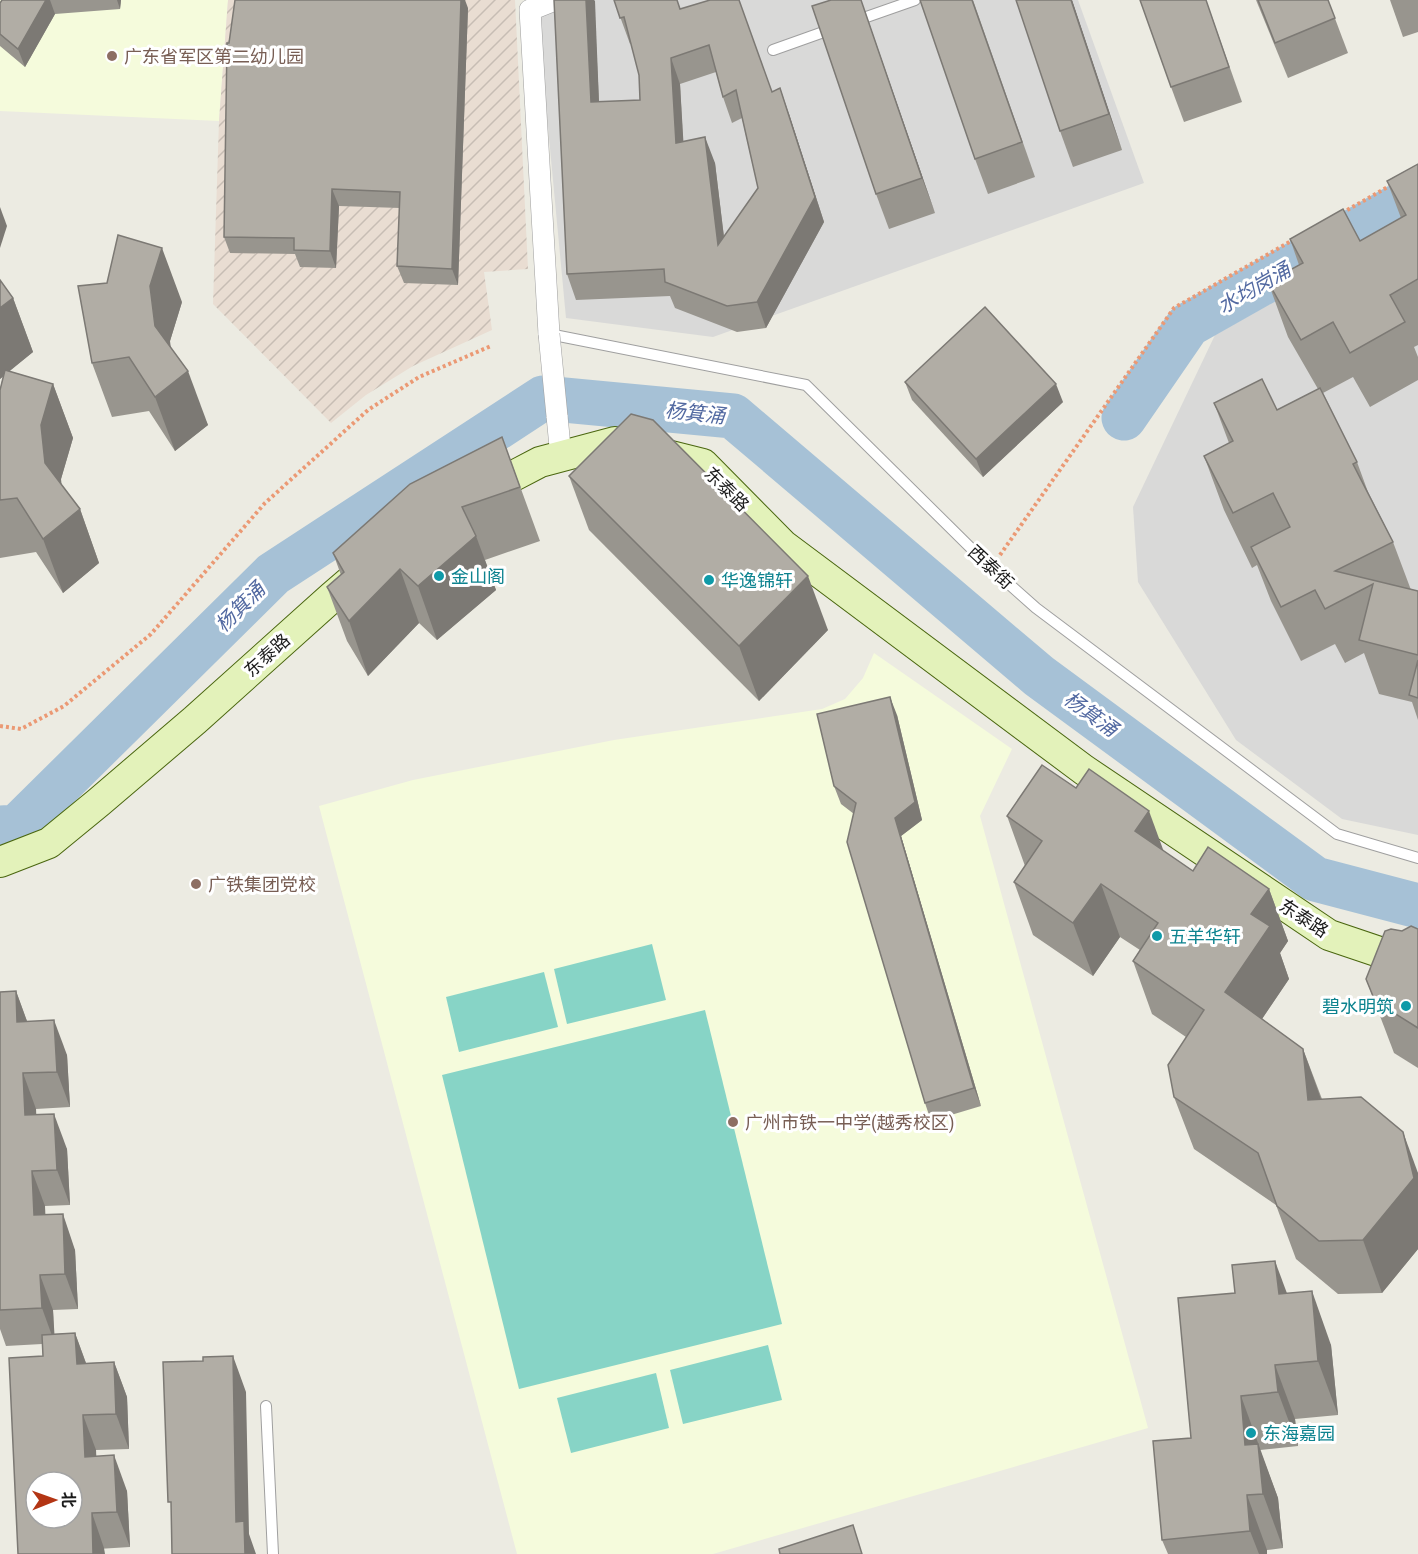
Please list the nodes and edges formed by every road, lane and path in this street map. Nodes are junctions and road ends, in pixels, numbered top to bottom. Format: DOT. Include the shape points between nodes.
graph roads {
  1 [pos="555,0"];
  2 [pos="915,0"];
  3 [pos="773,50"];
  4 [pos="1398,181"];
  5 [pos="1337,216"];
  6 [pos="1296,239"];
  7 [pos="549,334"];
  8 [pos="491,346"];
  9 [pos="561,457"];
  10 [pos="456,505"];
  11 [pos="382,555"];
  12 [pos="991,568"];
  13 [pos="0,726"];
  14 [pos="1418,858"];
  15 [pos="0,862"];
  16 [pos="1418,965"];
  17 [pos="266,1406"];
  18 [pos="273,1554"];
  1 -- 7 [label="street" via="530,10"];
  2 -- 3 [label="lane"];
  4 -- 5 [label="path"];
  6 -- 12 [label="path" via="1174,308"];
  7 -- 9 [label="street, bridge"];
  7 -- 12 [label="lane, 西泰街" via="806,385"];
  8 -- 13 [label="path" via="418,377 368,410 265,503 151,634 64,706 21,729"];
  9 -- 10 [label="street, 东泰路" via="540,462"];
  9 -- 16 [label="street, 东泰路" via="615,442 703,464 783,545 1083,770 1329,935"];
  11 -- 15 [label="street, 东泰路" via="49,843"];
  12 -- 14 [label="lane, 西泰街" via="1036,608 1337,834"];
  17 -- 18 [label="lane"];
}
